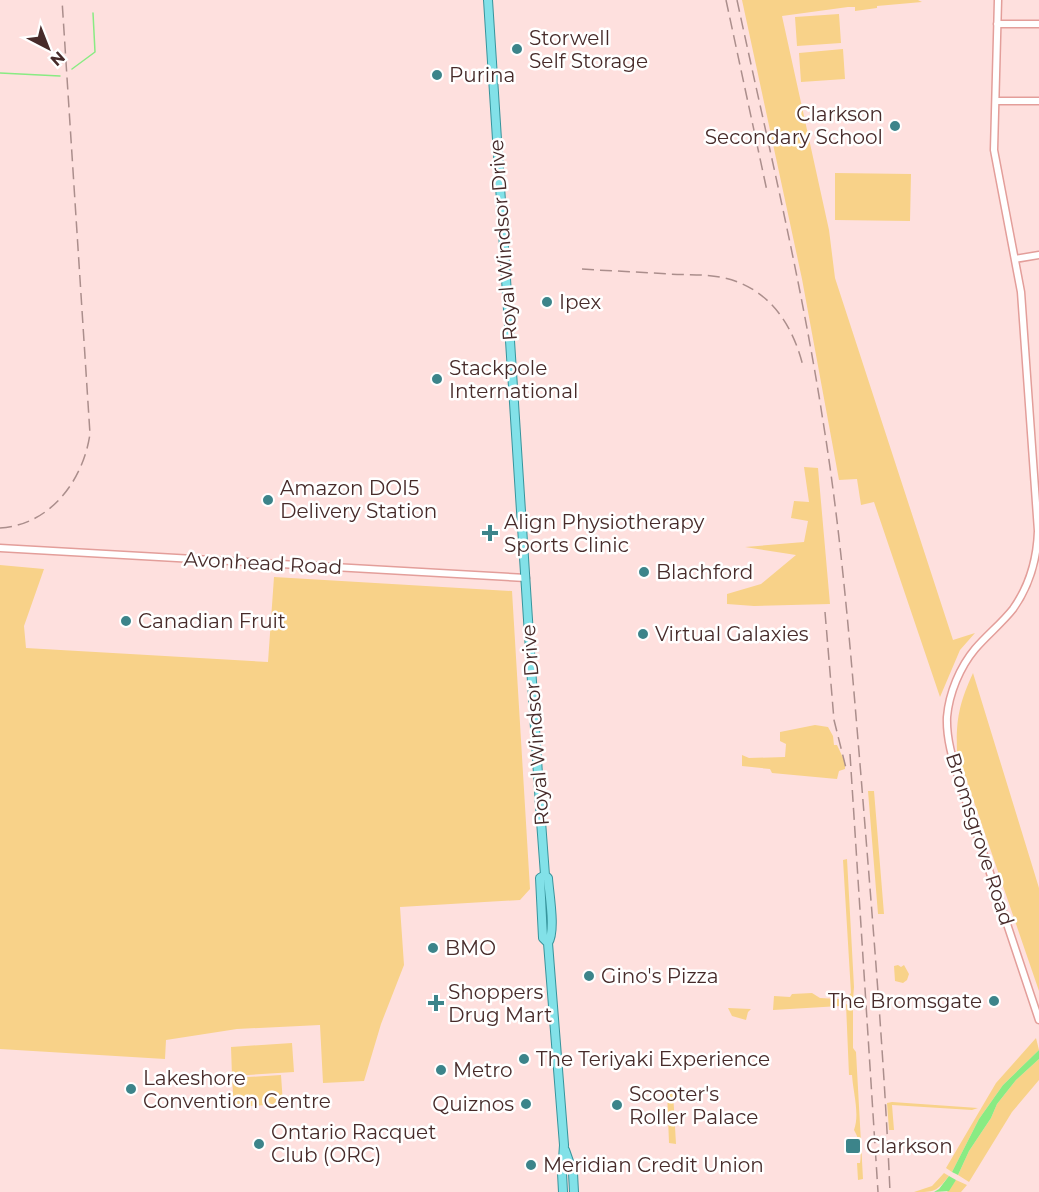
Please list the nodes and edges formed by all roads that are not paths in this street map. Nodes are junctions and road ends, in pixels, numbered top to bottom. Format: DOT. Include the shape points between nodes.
graph roads {
  1 [pos="488,0"];
  2 [pos="998,0"];
  3 [pos="998,24"];
  4 [pos="1039,24"];
  5 [pos="1039,100"];
  6 [pos="996,101"];
  7 [pos="1039,255"];
  8 [pos="1015,259"];
  9 [pos="0,548"];
  10 [pos="1037,565"];
  11 [pos="526,578"];
  12 [pos="1039,1020"];
  13 [pos="564,1145"];
  14 [pos="563,1192"];
  15 [pos="574,1192"];
  1 -- 11 [label="main road, Royal Windsor Drive"];
  2 -- 3 [label="street, Bromsgrove Road"];
  3 -- 4 [label="street"];
  3 -- 6 [label="street, Bromsgrove Road"];
  5 -- 6 [label="street"];
  6 -- 8 [label="street, Bromsgrove Road" via="994,150"];
  7 -- 8 [label="street"];
  8 -- 10 [label="street, Bromsgrove Road" via="1023,312"];
  9 -- 11 [label="street, Avonhead Road"];
  10 -- 12 [label="street, Bromsgrove Road" via="1012,609 967,660 947,716 962,789"];
  11 -- 13 [label="main road, Royal Windsor Drive"];
  13 -- 14 [label="main road, Royal Windsor Drive"];
  13 -- 15 [label="main road, Royal Windsor Drive"];
}
